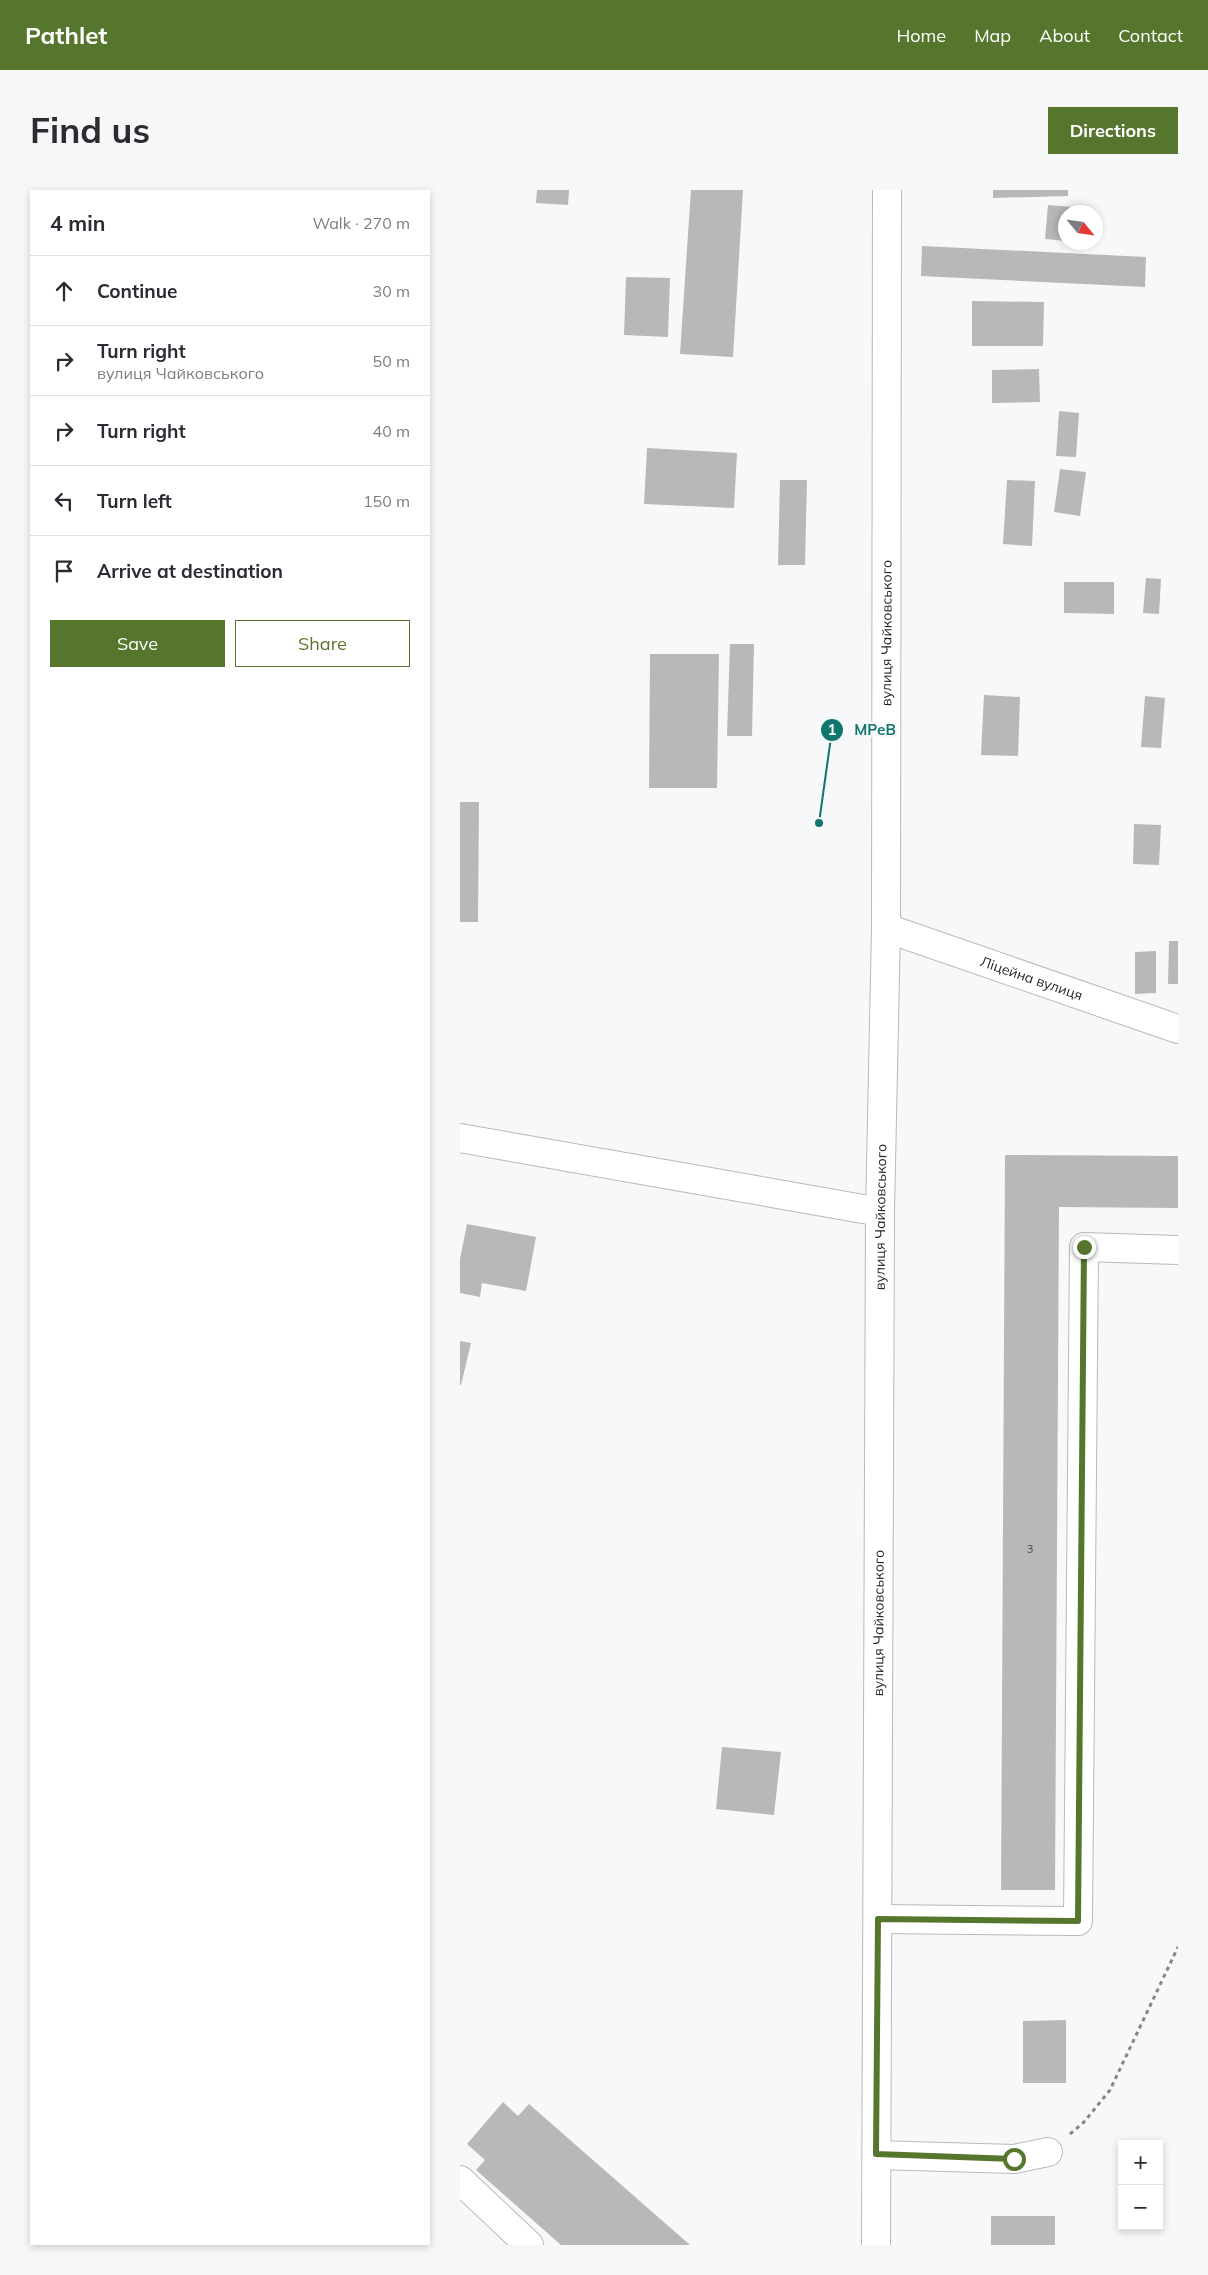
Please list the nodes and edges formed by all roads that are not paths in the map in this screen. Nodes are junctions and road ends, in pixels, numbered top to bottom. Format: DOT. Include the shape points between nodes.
graph roads {
  1 [pos="887,190"];
  2 [pos="886,928"];
  3 [pos="1178,1029"];
  4 [pos="460,1138"];
  5 [pos="880,1212"];
  6 [pos="1178,1250"];
  7 [pos="878,1919"];
  8 [pos="1048,2152"];
  9 [pos="876,2154"];
  10 [pos="460,2180"];
  11 [pos="529,2245"];
  12 [pos="876,2245"];
  1 -- 2 [label="street, вулиця Чайковського"];
  2 -- 3 [label="street, Ліцейна вулиця"];
  2 -- 5 [label="street, вулиця Чайковського"];
  4 -- 5 [label="street"];
  5 -- 7 [label="street, вулиця Чайковського"];
  6 -- 7 [label="street" via="1084,1247 1078,1921"];
  7 -- 9 [label="street, вулиця Чайковського"];
  8 -- 9 [label="street" via="1014,2159"];
  9 -- 12 [label="street, вулиця Чайковського"];
  10 -- 11 [label="street"];
}
